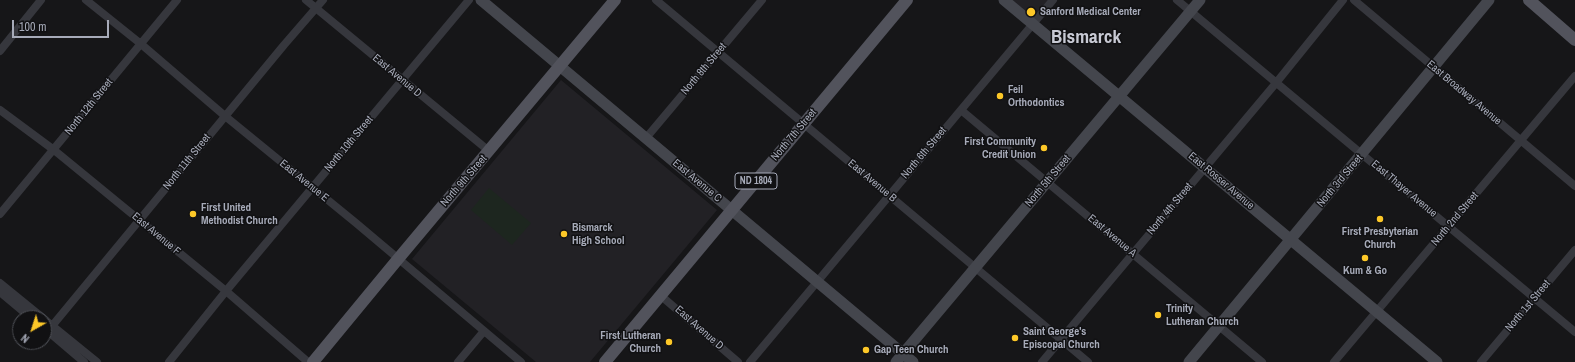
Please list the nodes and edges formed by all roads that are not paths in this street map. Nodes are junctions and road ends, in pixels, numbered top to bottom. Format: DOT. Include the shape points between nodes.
graph roads {
  1 [pos="41,0"];
  2 [pos="86,0"];
  3 [pos="177,0"];
  4 [pos="306,0"];
  5 [pos="323,0"];
  6 [pos="469,0"];
  7 [pos="481,0"];
  8 [pos="616,0"];
  9 [pos="656,0"];
  10 [pos="762,0"];
  11 [pos="907,0"];
  12 [pos="1004,0"];
  13 [pos="1053,0"];
  14 [pos="1177,0"];
  15 [pos="1200,0"];
  16 [pos="1343,0"];
  17 [pos="1354,0"];
  18 [pos="1489,0"];
  19 [pos="1528,0"];
  20 [pos="316,9"];
  21 [pos="1191,11"];
  22 [pos="1033,24"];
  23 [pos="1575,40"];
  24 [pos="141,44"];
  25 [pos="0,51"];
  26 [pos="718,52"];
  27 [pos="560,67"];
  28 [pos="1433,67"];
  29 [pos="1575,76"];
  30 [pos="402,80"];
  31 [pos="1276,83"];
  32 [pos="1119,96"];
  33 [pos="0,110"];
  34 [pos="961,110"];
  35 [pos="225,116"];
  36 [pos="803,124"];
  37 [pos="646,138"];
  38 [pos="1520,140"];
  39 [pos="54,150"];
  40 [pos="489,151"];
  41 [pos="1363,154"];
  42 [pos="1206,168"];
  43 [pos="1047,182"];
  44 [pos="1575,186"];
  45 [pos="313,188"];
  46 [pos="889,195"];
  47 [pos="732,210"];
  48 [pos="0,214"];
  49 [pos="139,221"];
  50 [pos="1449,226"];
  51 [pos="1291,239"];
  52 [pos="1575,250"];
  53 [pos="1133,254"];
  54 [pos="398,259"];
  55 [pos="975,267"];
  56 [pos="817,282"];
  57 [pos="0,283"];
  58 [pos="226,291"];
  59 [pos="0,292"];
  60 [pos="660,295"];
  61 [pos="1534,298"];
  62 [pos="21,310"];
  63 [pos="34,310"];
  64 [pos="1377,312"];
  65 [pos="52,326"];
  66 [pos="1219,326"];
  67 [pos="484,331"];
  68 [pos="1575,332"];
  69 [pos="52,335"];
  70 [pos="1061,339"];
  71 [pos="899,358"];
  72 [pos="84,362"];
  73 [pos="97,362"];
  74 [pos="169,362"];
  75 [pos="308,362"];
  76 [pos="313,362"];
  77 [pos="458,362"];
  78 [pos="521,362"];
  79 [pos="605,362"];
  80 [pos="738,362"];
  81 [pos="750,362"];
  82 [pos="913,362"];
  83 [pos="1042,362"];
  84 [pos="1088,362"];
  85 [pos="1189,362"];
  86 [pos="1262,362"];
  87 [pos="1334,362"];
  88 [pos="1437,362"];
  89 [pos="1481,362"];
  1 -- 25 [label="street"];
  2 -- 24 [label="street, East Avenue E"];
  3 -- 24 [label="street, North 12th Street"];
  4 -- 20 [label="street, East Avenue D"];
  5 -- 20 [label="street, North 11th Street"];
  6 -- 30 [label="street, North 10th Street"];
  7 -- 27 [label="street, East Avenue C"];
  8 -- 27 [label="main road, North 9th Street"];
  9 -- 26 [label="street, East Avenue B"];
  10 -- 26 [label="street, North 8th Street"];
  11 -- 36 [label="main road, North 7th Street / ND 1804"];
  12 -- 22 [label="street, East Rosser Avenue"];
  13 -- 22 [label="street, North 6th Street"];
  14 -- 21 [label="street, East Thayer Avenue"];
  15 -- 21 [label="street, North 5th Street"];
  16 -- 31 [label="street, North 4th Street"];
  17 -- 28 [label="street, East Broadway Avenue"];
  18 -- 28 [label="street, North 3rd Street"];
  19 -- 23 [label="main road"];
  20 -- 30 [label="street, East Avenue D"];
  20 -- 35 [label="street, North 11th Street"];
  21 -- 31 [label="street, East Thayer Avenue"];
  21 -- 32 [label="street, North 5th Street"];
  22 -- 32 [label="street, East Rosser Avenue"];
  22 -- 34 [label="street, North 6th Street"];
  24 -- 35 [label="street, East Avenue E"];
  24 -- 39 [label="street, North 12th Street"];
  26 -- 36 [label="street, East Avenue B"];
  26 -- 37 [label="street, North 8th Street"];
  27 -- 37 [label="street, East Avenue C"];
  27 -- 40 [label="main road, North 9th Street"];
  28 -- 38 [label="street, East Broadway Avenue"];
  28 -- 41 [label="street, North 3rd Street"];
  29 -- 38 [label="street, North 2nd Street"];
  30 -- 40 [label="street, East Avenue D"];
  30 -- 45 [label="street, North 10th Street"];
  31 -- 41 [label="street, East Thayer Avenue"];
  31 -- 42 [label="street, North 4th Street"];
  32 -- 42 [label="street, East Rosser Avenue"];
  32 -- 43 [label="street, North 5th Street"];
  33 -- 39 [label="street, East Avenue F"];
  34 -- 43 [label="street, East Avenue A"];
  34 -- 46 [label="street, North 6th Street"];
  35 -- 45 [label="street, East Avenue E"];
  35 -- 49 [label="street, North 11th Street"];
  36 -- 46 [label="street, East Avenue B"];
  36 -- 47 [label="main road, North 7th Street / ND 1804"];
  37 -- 47 [label="street, East Avenue C"];
  38 -- 44 [label="street, East Broadway Avenue"];
  38 -- 50 [label="street, North 2nd Street"];
  39 -- 48 [label="street, North 12th Street"];
  39 -- 49 [label="street, East Avenue F"];
  40 -- 54 [label="main road, North 9th Street"];
  41 -- 50 [label="street, East Thayer Avenue"];
  41 -- 51 [label="street, North 3rd Street"];
  42 -- 51 [label="street, East Rosser Avenue"];
  42 -- 53 [label="street, North 4th Street"];
  43 -- 53 [label="street, East Avenue A"];
  43 -- 55 [label="street, North 5th Street"];
  45 -- 54 [label="street, East Avenue E"];
  45 -- 58 [label="street, North 10th Street"];
  46 -- 55 [label="street, East Avenue B"];
  46 -- 56 [label="street, North 6th Street"];
  47 -- 56 [label="street, East Avenue C"];
  47 -- 60 [label="main road, North 7th Street / ND 1804"];
  49 -- 58 [label="street, East Avenue F"];
  49 -- 65 [label="street, North 11th Street"];
  50 -- 61 [label="street, East Thayer Avenue"];
  50 -- 64 [label="street, North 2nd Street"];
  51 -- 64 [label="street, East Rosser Avenue"];
  51 -- 66 [label="street, North 3rd Street"];
  52 -- 61 [label="street, North 1st Street"];
  53 -- 66 [label="street, East Avenue A"];
  53 -- 70 [label="street, North 4th Street"];
  54 -- 67 [label="street, East Avenue E"];
  54 -- 76 [label="main road, North 9th Street"];
  55 -- 70 [label="street, East Avenue B"];
  55 -- 71 [label="street, North 5th Street"];
  56 -- 71 [label="street, East Avenue C"];
  56 -- 81 [label="street, North 6th Street"];
  57 -- 63 [label="street"];
  58 -- 74 [label="street, North 10th Street"];
  58 -- 75 [label="street, East Avenue F"];
  59 -- 62 [label="street"];
  60 -- 79 [label="main road, North 7th Street / ND 1804"];
  60 -- 80 [label="street, East Avenue D"];
  61 -- 68 [label="street, East Thayer Avenue"];
  61 -- 89 [label="street, North 1st Street"];
  64 -- 87 [label="street, North 2nd Street"];
  64 -- 88 [label="street, East Rosser Avenue"];
  65 -- 73 [label="street"];
  66 -- 85 [label="street, North 3rd Street"];
  66 -- 86 [label="street, East Avenue A"];
  67 -- 77 [label="street"];
  67 -- 78 [label="street, East Avenue E"];
  69 -- 72 [label="street"];
  70 -- 83 [label="street, North 4th Street"];
  70 -- 84 [label="street, East Avenue B"];
  71 -- 82 [label="street, East Avenue C"];
}
